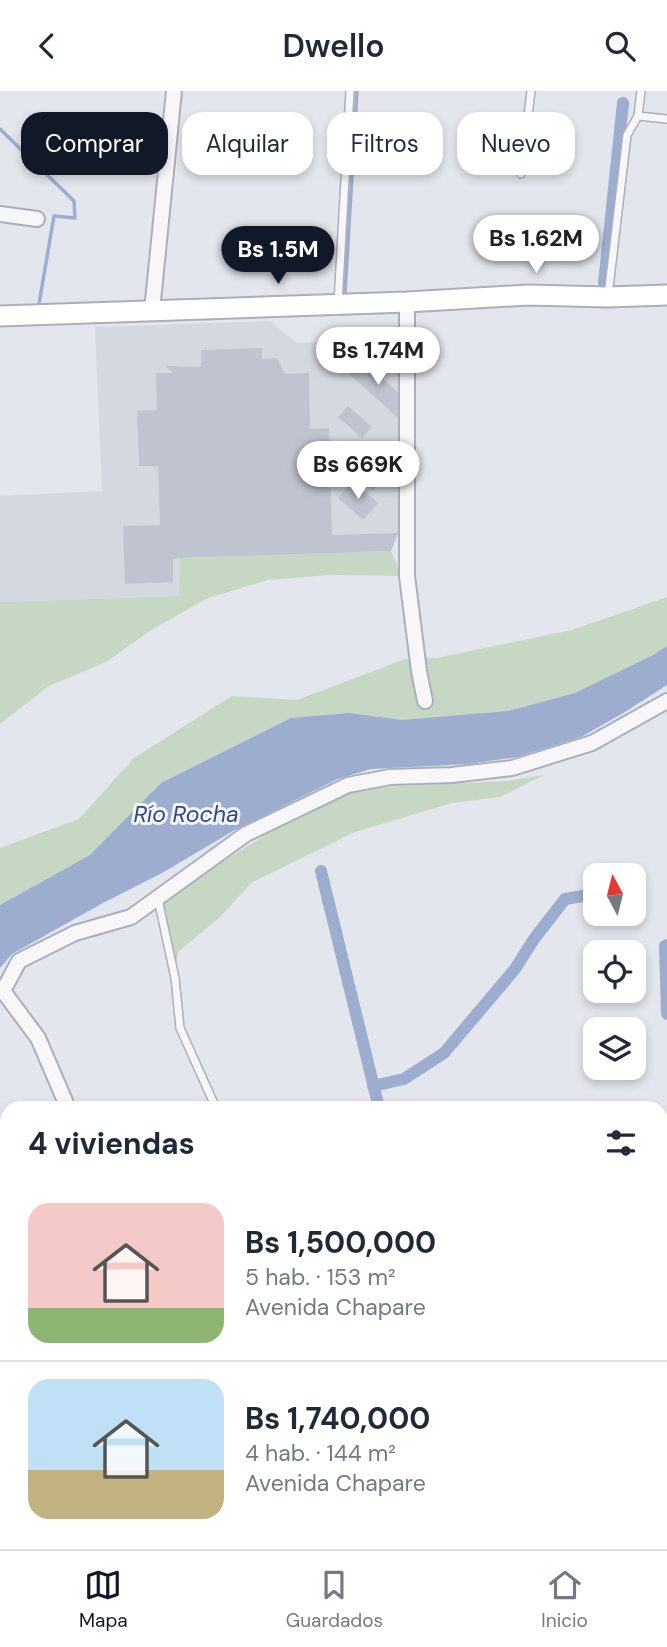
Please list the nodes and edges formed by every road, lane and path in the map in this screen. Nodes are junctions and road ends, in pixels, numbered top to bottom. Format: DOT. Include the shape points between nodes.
graph roads {
  1 [pos="174,91"];
  2 [pos="350,91"];
  3 [pos="531,91"];
  4 [pos="641,91"];
  5 [pos="529,112"];
  6 [pos="638,116"];
  7 [pos="667,119"];
  8 [pos="0,214"];
  9 [pos="37,219"];
  10 [pos="667,295"];
  11 [pos="608,297"];
  12 [pos="407,302"];
  13 [pos="338,303"];
  14 [pos="152,311"];
  15 [pos="0,316"];
  16 [pos="425,701"];
  17 [pos="667,701"];
  18 [pos="157,898"];
  19 [pos="1,991"];
  20 [pos="65,1101"];
  21 [pos="213,1101"];
  1 -- 14 [label="street"];
  2 -- 13 [label="lane"];
  3 -- 5 [label="lane"];
  4 -- 6 [label="lane"];
  6 -- 7 [label="lane"];
  6 -- 11 [label="lane" via="627,135"];
  8 -- 9 [label="street"];
  10 -- 11 [label="main road"];
  11 -- 12 [label="main road" via="528,295"];
  12 -- 13 [label="main road"];
  12 -- 16 [label="street" via="407,576"];
  13 -- 14 [label="main road"];
  14 -- 15 [label="main road"];
  17 -- 18 [label="street" via="592,743 512,768 390,777 348,785 246,834"];
  18 -- 19 [label="street" via="131,917 75,933 19,961"];
  18 -- 21 [label="lane" via="175,978 180,1028"];
  19 -- 20 [label="street" via="38,1038"];
}
